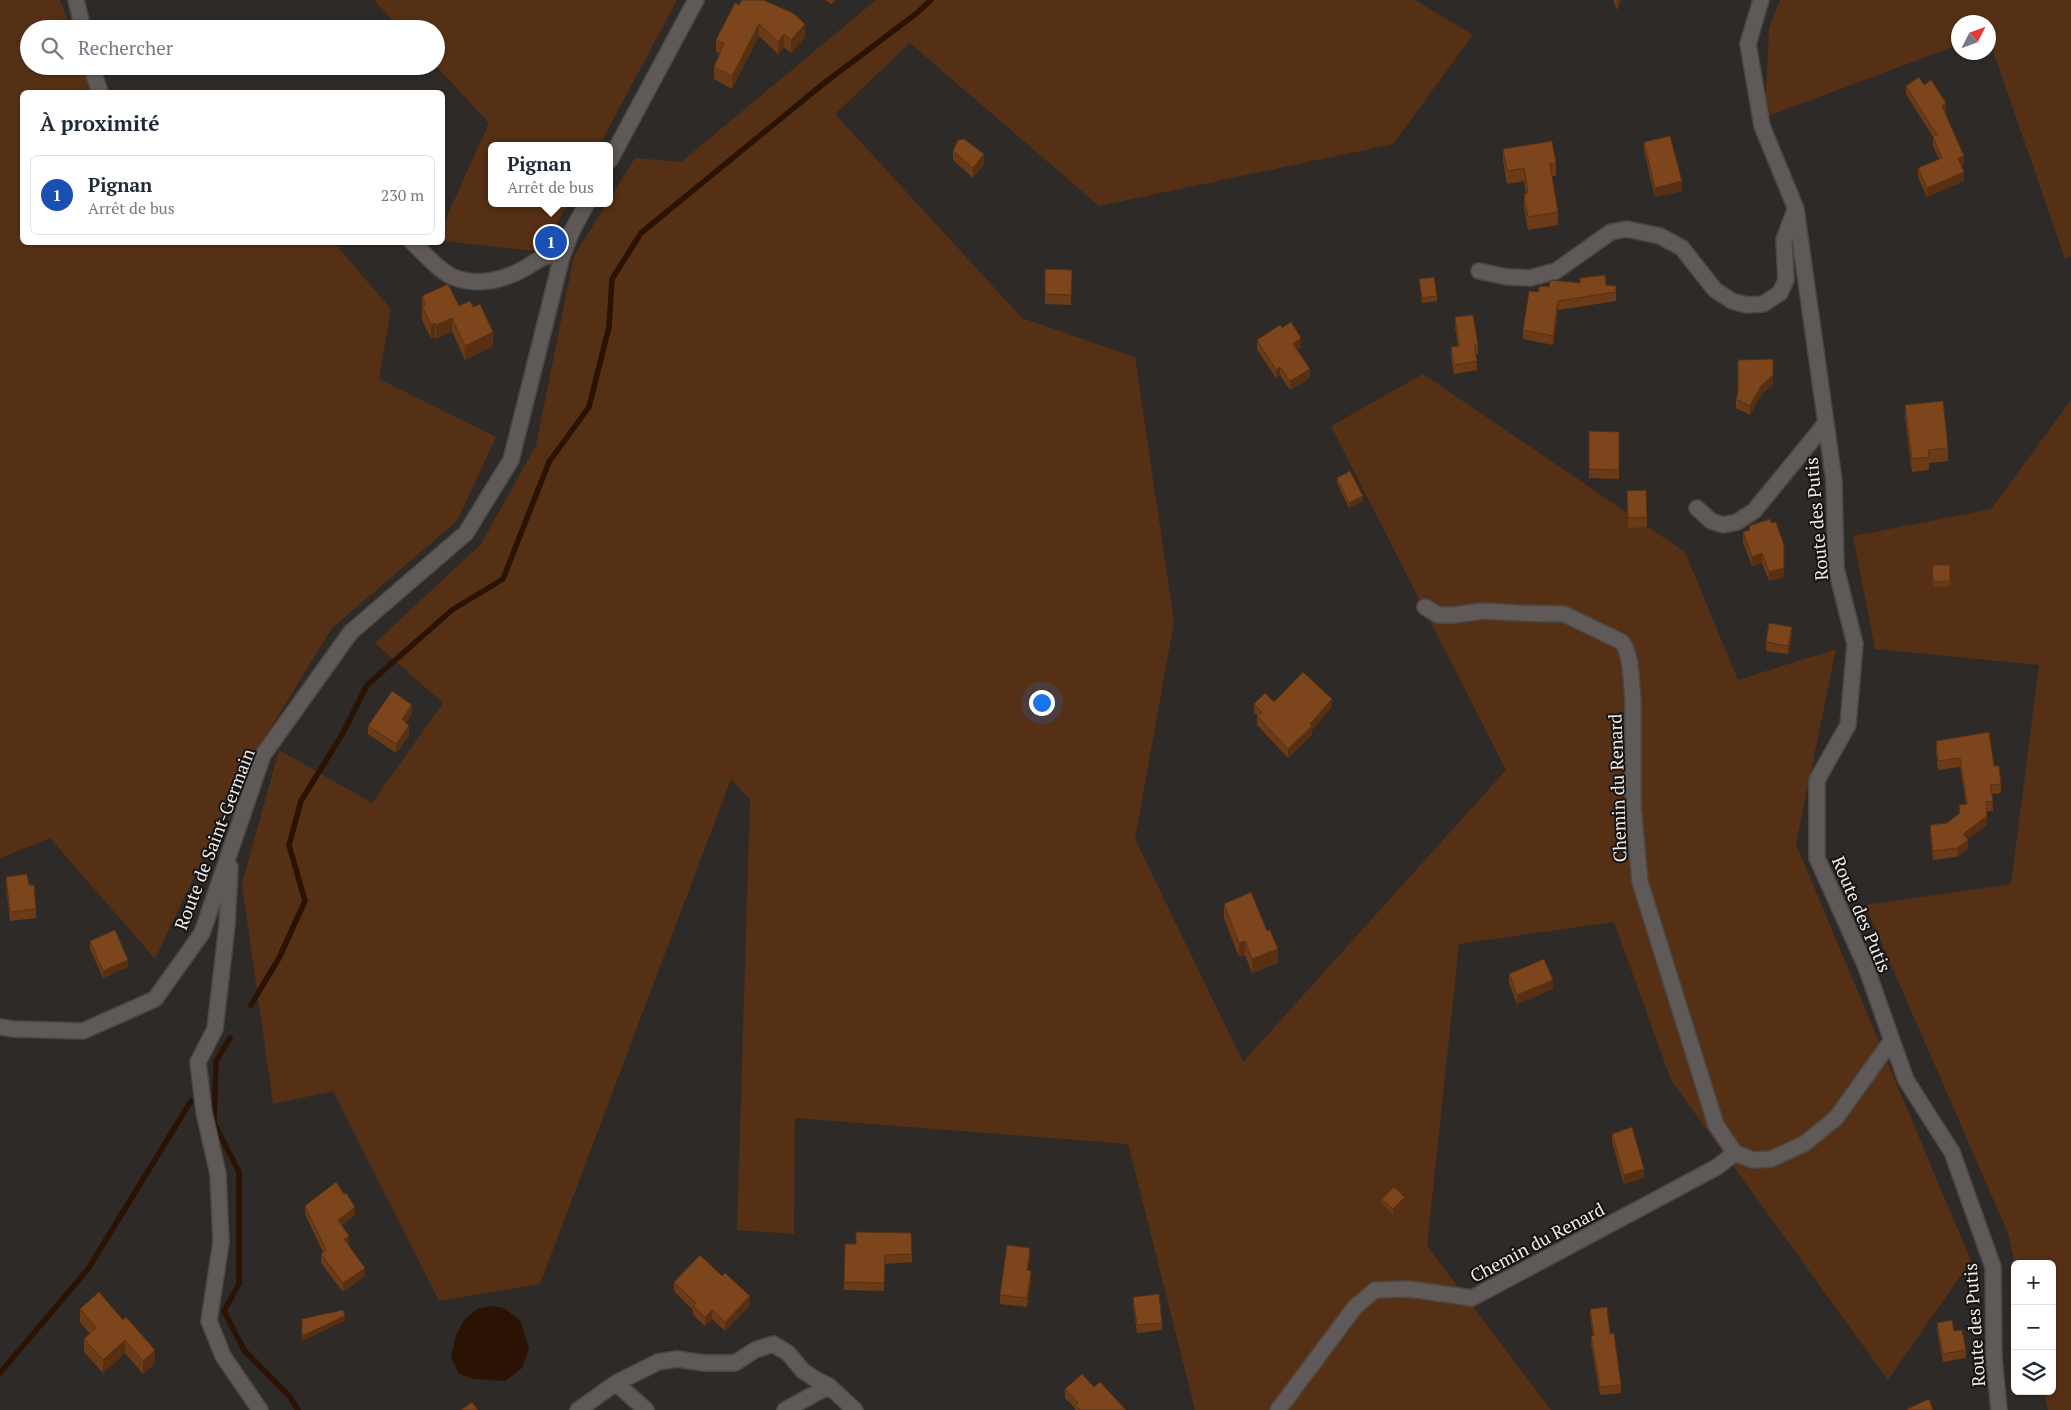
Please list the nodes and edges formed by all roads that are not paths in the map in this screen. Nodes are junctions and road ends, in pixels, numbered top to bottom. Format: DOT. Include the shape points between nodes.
graph roads {
  1 [pos="76,0"];
  2 [pos="696,0"];
  3 [pos="1761,0"];
  4 [pos="81,20"];
  5 [pos="95,75"];
  6 [pos="99,90"];
  7 [pos="613,154"];
  8 [pos="585,207"];
  9 [pos="1796,209"];
  10 [pos="415,245"];
  11 [pos="562,256"];
  12 [pos="1479,271"];
  13 [pos="1826,423"];
  14 [pos="1697,508"];
  15 [pos="1425,607"];
  16 [pos="230,850"];
  17 [pos="0,1026"];
  18 [pos="1892,1040"];
  19 [pos="1735,1153"];
  20 [pos="616,1383"];
  21 [pos="830,1386"];
  22 [pos="260,1410"];
  23 [pos="578,1410"];
  24 [pos="646,1410"];
  25 [pos="785,1410"];
  26 [pos="855,1410"];
  27 [pos="1278,1410"];
  28 [pos="1999,1410"];
  1 -- 4 [label="street"];
  2 -- 7 [label="street"];
  3 -- 9 [label="street, Route des Putis" via="1748,44 1762,126"];
  5 -- 6 [label="street"];
  8 -- 11 [label="street, Route de Saint-Germain"];
  9 -- 12 [label="street" via="1784,240 1786,280 1780,293 1763,304 1747,305 1732,301 1715,290 1682,248 1660,236 1627,229 1611,232 1556,271 1530,278"];
  9 -- 13 [label="street, Route des Putis"];
  10 -- 11 [label="street" via="442,269 467,281 494,280 545,256"];
  11 -- 16 [label="street, Route de Saint-Germain" via="511,460 466,533 351,632 263,755"];
  13 -- 14 [label="street" via="1754,511 1737,522 1723,525 1711,521"];
  13 -- 18 [label="street, Route des Putis" via="1834,481 1836,568 1855,644 1848,726 1817,780 1817,858 1866,967"];
  15 -- 19 [label="street, Chemin du Renard" via="1438,615 1483,610 1564,614 1622,642 1626,649 1633,700 1633,806 1640,882 1716,1125"];
  16 -- 17 [label="street, Route de Saint-Germain" via="202,933 155,999 83,1031"];
  16 -- 22 [label="street" via="227,925 216,1029 198,1062 204,1112 218,1174 221,1242 209,1321 223,1356"];
  18 -- 19 [label="street" via="1836,1118 1804,1144 1771,1160 1753,1160"];
  18 -- 28 [label="street, Route des Putis" via="1906,1080 1952,1152 1993,1267 1994,1358"];
  19 -- 27 [label="street, Chemin du Renard" via="1717,1167 1472,1298 1409,1289 1375,1290 1355,1307"];
  20 -- 21 [label="street" via="658,1362 677,1359 735,1363 755,1350 773,1344 788,1353 803,1371"];
  20 -- 23 [label="street"];
  20 -- 24 [label="street"];
  21 -- 25 [label="street"];
  21 -- 26 [label="street"];
}
